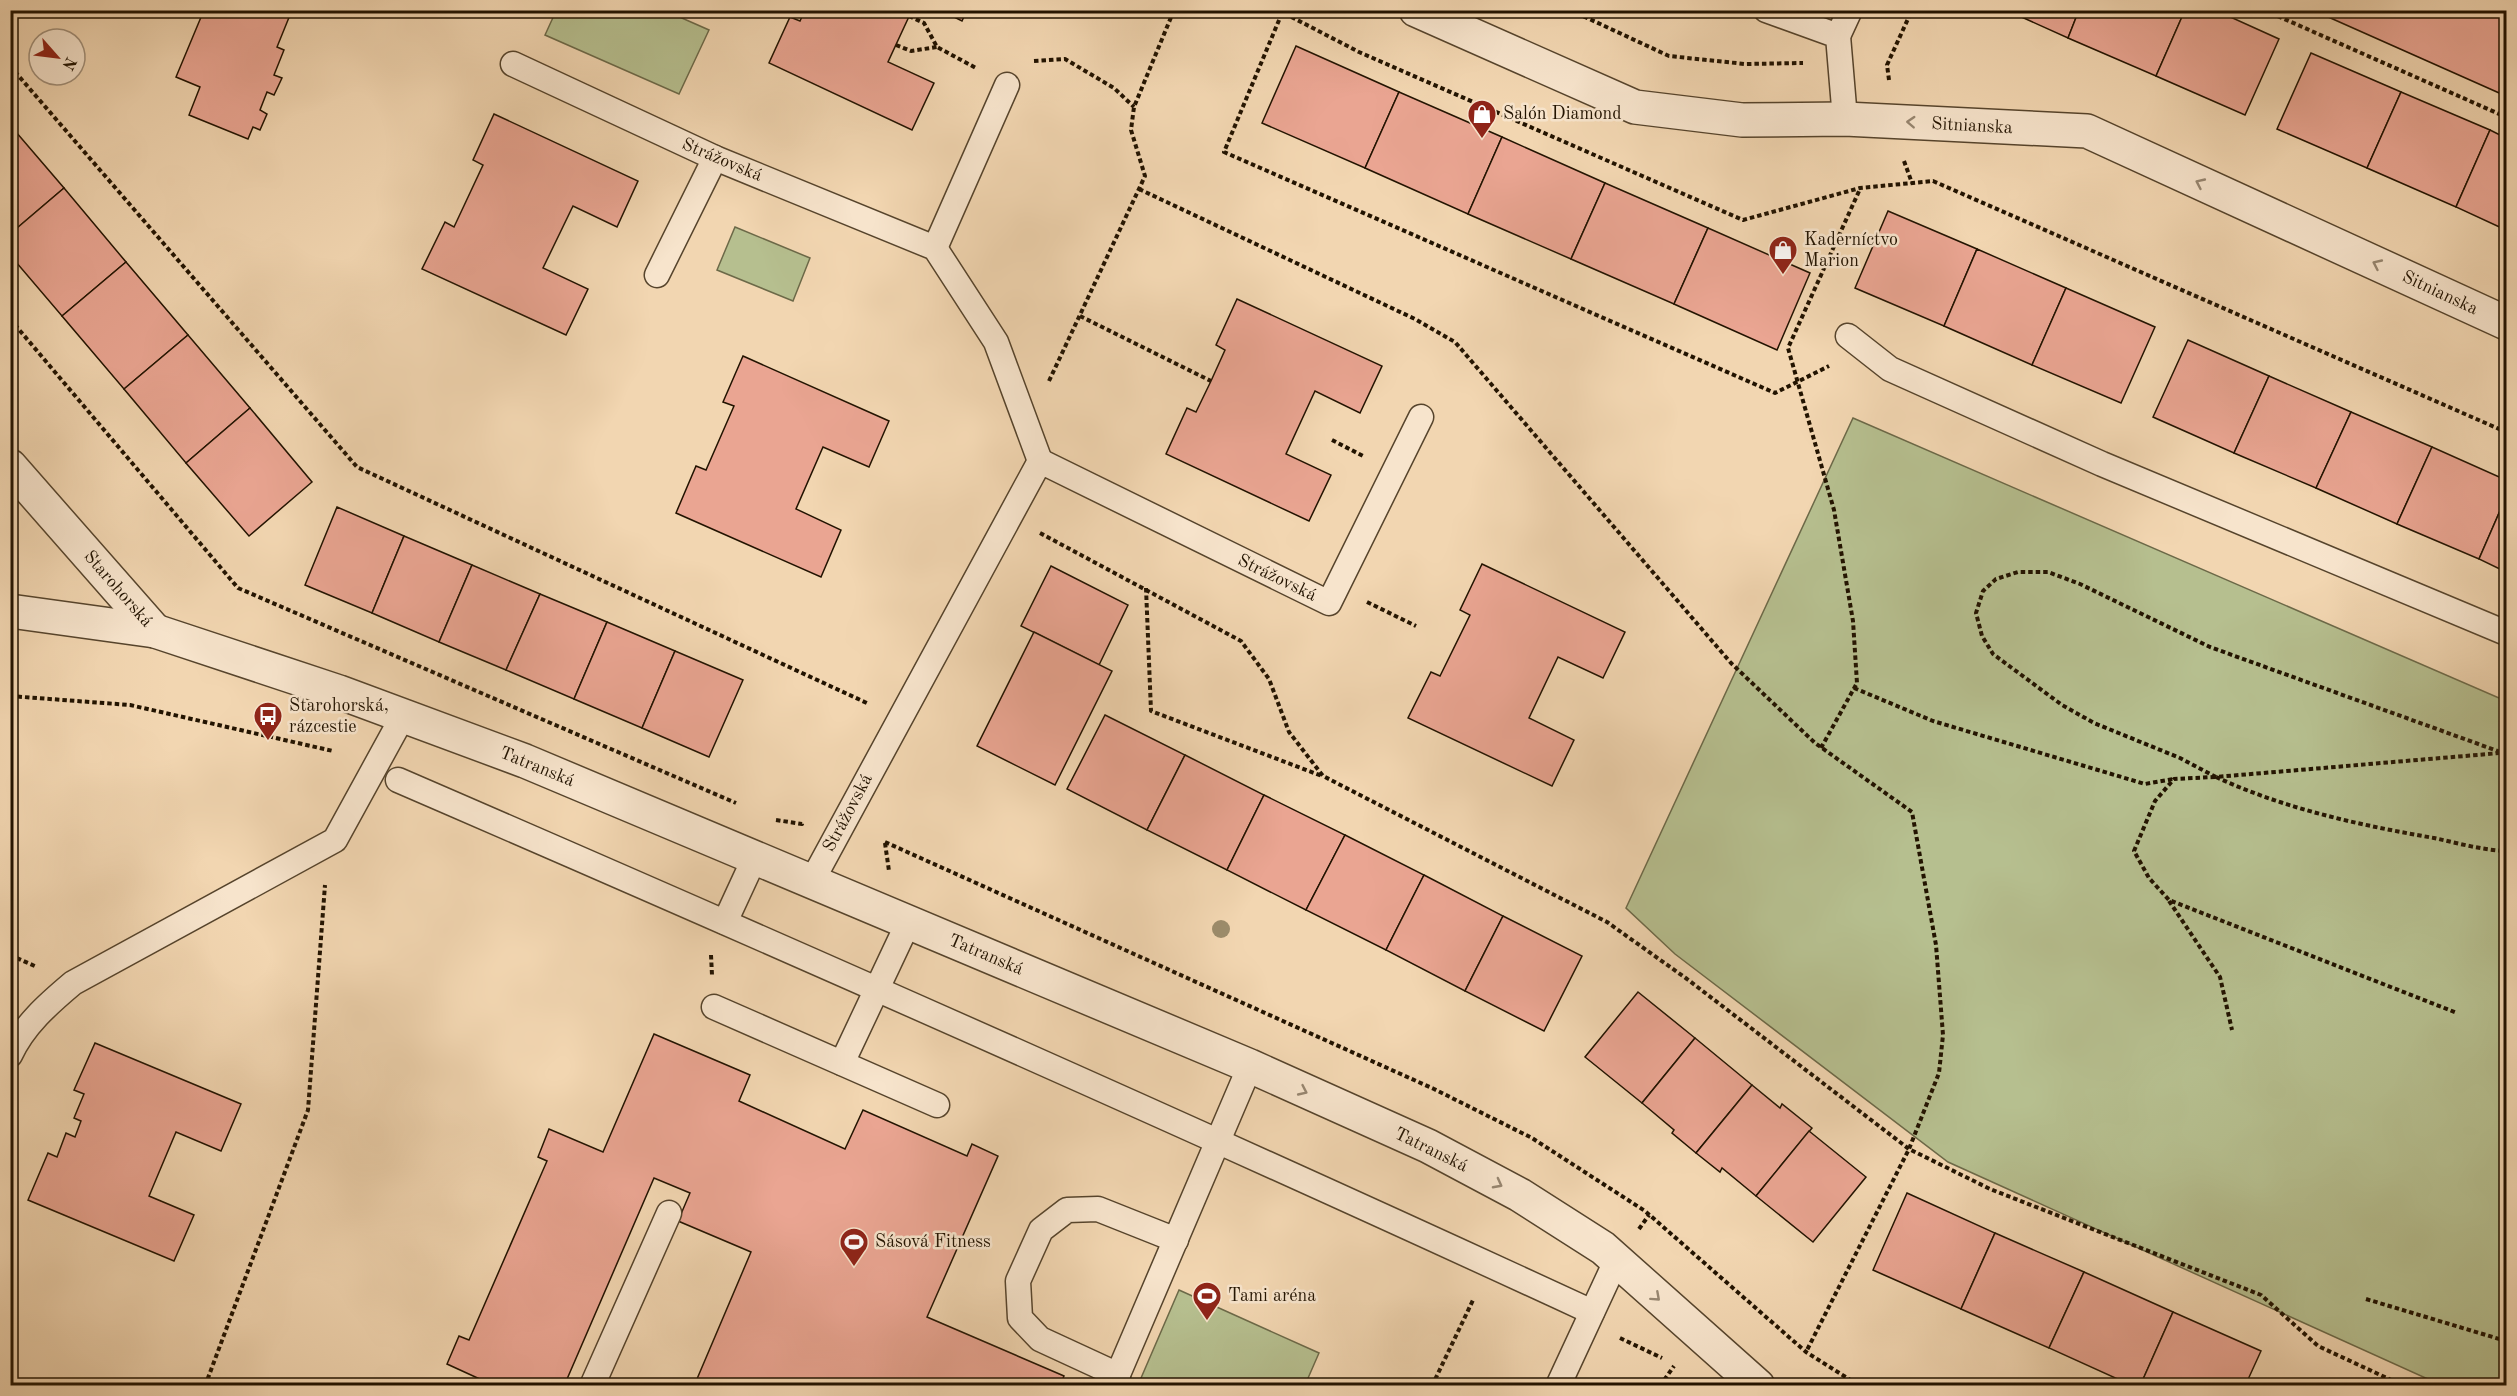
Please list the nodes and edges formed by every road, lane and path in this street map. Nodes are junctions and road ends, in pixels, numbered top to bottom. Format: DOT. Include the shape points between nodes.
graph roads {
  1 [pos="1174,10"];
  2 [pos="1416,10"];
  3 [pos="1570,10"];
  4 [pos="1766,10"];
  5 [pos="1850,10"];
  6 [pos="2264,10"];
  7 [pos="1280,12"];
  8 [pos="909,16"];
  9 [pos="1838,36"];
  10 [pos="896,45"];
  11 [pos="937,47"];
  12 [pos="1804,63"];
  13 [pos="513,64"];
  14 [pos="10,66"];
  15 [pos="1007,85"];
  16 [pos="1134,107"];
  17 [pos="2506,117"];
  18 [pos="1845,119"];
  19 [pos="715,158"];
  20 [pos="1860,188"];
  21 [pos="1139,189"];
  22 [pos="935,248"];
  23 [pos="657,275"];
  24 [pos="1080,316"];
  25 [pos="10,319"];
  26 [pos="2506,323"];
  27 [pos="1856,342"];
  28 [pos="1211,381"];
  29 [pos="1797,382"];
  30 [pos="1420,417"];
  31 [pos="1027,427"];
  32 [pos="2506,432"];
  33 [pos="1040,461"];
  34 [pos="10,466"];
  35 [pos="1010,517"];
  36 [pos="1337,587"];
  37 [pos="1146,588"];
  38 [pos="10,611"];
  39 [pos="1416,626"];
  40 [pos="155,631"];
  41 [pos="2506,633"];
  42 [pos="1854,688"];
  43 [pos="10,696"];
  44 [pos="867,715"];
  45 [pos="403,716"];
  46 [pos="1821,748"];
  47 [pos="333,751"];
  48 [pos="2506,754"];
  49 [pos="1323,776"];
  50 [pos="2216,777"];
  51 [pos="2174,779"];
  52 [pos="398,780"];
  53 [pos="739,804"];
  54 [pos="808,815"];
  55 [pos="771,818"];
  56 [pos="885,842"];
  57 [pos="2506,851"];
  58 [pos="755,857"];
  59 [pos="325,878"];
  60 [pos="890,880"];
  61 [pos="812,881"];
  62 [pos="2169,900"];
  63 [pos="725,922"];
  64 [pos="908,923"];
  65 [pos="878,988"];
  66 [pos="714,1007"];
  67 [pos="2457,1013"];
  68 [pos="2232,1030"];
  69 [pos="10,1055"];
  70 [pos="842,1063"];
  71 [pos="1250,1066"];
  72 [pos="937,1104"];
  73 [pos="1219,1140"];
  74 [pos="1909,1149"];
  75 [pos="669,1212"];
  76 [pos="1176,1240"];
  77 [pos="1616,1261"];
  78 [pos="1490,1264"];
  79 [pos="2366,1299"];
  80 [pos="1589,1317"];
  81 [pos="2506,1341"];
  82 [pos="1806,1352"];
  83 [pos="1681,1373"];
  84 [pos="1116,1380"];
  85 [pos="206,1386"];
  86 [pos="592,1386"];
  87 [pos="1432,1386"];
  88 [pos="1558,1386"];
  89 [pos="1758,1386"];
  90 [pos="2404,1386"];
  1 -- 16 [label="path"];
  2 -- 18 [label="street, Sitnianska" via="1635,107 1742,120"];
  3 -- 12 [label="path" via="1670,56 1745,64"];
  4 -- 9 [label="lane"];
  5 -- 9 [label="lane"];
  6 -- 17 [label="path"];
  7 -- 20 [label="path" via="1359,52 1743,220"];
  7 -- 29 [label="path" via="1224,152 1775,393"];
  8 -- 11 [label="path" via="924,23"];
  9 -- 18 [label="lane"];
  10 -- 11 [label="path" via="911,51"];
  11 -- 15 [label="path"];
  13 -- 19 [label="lane, Strážovská"];
  14 -- 44 [label="path" via="357,467 872,706"];
  15 -- 16 [label="path" via="1034,61 1065,59 1114,88"];
  15 -- 22 [label="lane"];
  16 -- 21 [label="path" via="1131,130 1145,176"];
  26 -- 18 [label="street, Sitnianska, one-way" via="2087,131"];
  19 -- 22 [label="lane, Strážovská"];
  19 -- 23 [label="lane"];
  20 -- 29 [label="path" via="1788,348"];
  20 -- 32 [label="path" via="1933,181"];
  21 -- 24 [label="path"];
  21 -- 46 [label="path" via="1455,342 1731,663"];
  22 -- 31 [label="lane" via="996,342"];
  24 -- 28 [label="path"];
  24 -- 31 [label="path"];
  25 -- 53 [label="path" via="238,588"];
  27 -- 29 [label="path"];
  27 -- 41 [label="lane" via="1890,369 2102,464"];
  29 -- 42 [label="path" via="1834,510 1853,621 1857,683"];
  30 -- 36 [label="lane, Strážovská"];
  31 -- 33 [label="lane"];
  33 -- 35 [label="lane, Strážovská"];
  33 -- 36 [label="lane, Strážovská" via="1329,603"];
  34 -- 40 [label="street, Starohorská"];
  35 -- 37 [label="path"];
  35 -- 61 [label="lane, Strážovská"];
  36 -- 39 [label="path"];
  37 -- 49 [label="path" via="1240,641 1269,679 1289,732"];
  37 -- 49 [label="path" via="1151,711"];
  38 -- 40 [label="street, Starohorská"];
  40 -- 45 [label="street, Tatranská"];
  42 -- 46 [label="path"];
  42 -- 51 [label="path" via="1933,721 2145,784"];
  43 -- 47 [label="path" via="130,705"];
  45 -- 58 [label="street, Tatranská" via="525,761"];
  45 -- 69 [label="lane" via="335,840 74,983 42,1009"];
  46 -- 74 [label="path" via="1912,812 1936,945 1943,1035 1939,1073"];
  48 -- 50 [label="path" via="2492,752"];
  48 -- 50 [label="path" via="2211,647 2048,572 2018,572 1996,579 1983,591 1976,613 1982,636 1994,654 2062,705 2094,723"];
  49 -- 74 [label="path" via="1607,922 1688,979"];
  50 -- 51 [label="path"];
  50 -- 57 [label="path" via="2254,795 2308,811 2391,831"];
  51 -- 62 [label="path" via="2156,801 2134,851 2149,878"];
  52 -- 63 [label="lane"];
  54 -- 55 [label="path" via="802,824"];
  56 -- 60 [label="path"];
  58 -- 61 [label="street, Tatranská"];
  58 -- 63 [label="lane"];
  59 -- 85 [label="path" via="308,1110"];
  61 -- 64 [label="street, Tatranská"];
  62 -- 67 [label="path"];
  62 -- 68 [label="path" via="2220,978"];
  63 -- 65 [label="lane"];
  64 -- 65 [label="lane"];
  64 -- 71 [label="street, Tatranská"];
  65 -- 70 [label="lane"];
  65 -- 73 [label="lane"];
  66 -- 70 [label="lane"];
  70 -- 72 [label="lane"];
  71 -- 73 [label="lane"];
  71 -- 77 [label="street, Tatranská, one-way" via="1428,1146 1520,1195 1603,1248"];
  73 -- 76 [label="lane"];
  73 -- 78 [label="lane"];
  74 -- 82 [label="path"];
  74 -- 90 [label="path" via="1990,1189 2261,1295 2318,1346"];
  75 -- 86 [label="lane"];
  76 -- 84 [label="lane"];
  76 -- 84 [label="lane" via="1098,1209 1067,1210 1041,1230 1018,1281 1020,1318 1040,1340"];
  77 -- 80 [label="lane"];
  77 -- 89 [label="street, Tatranská, one-way"];
  78 -- 80 [label="lane"];
  78 -- 87 [label="path"];
  79 -- 81 [label="path"];
  80 -- 83 [label="path" via="1661,1357"];
  80 -- 88 [label="lane"];
}
